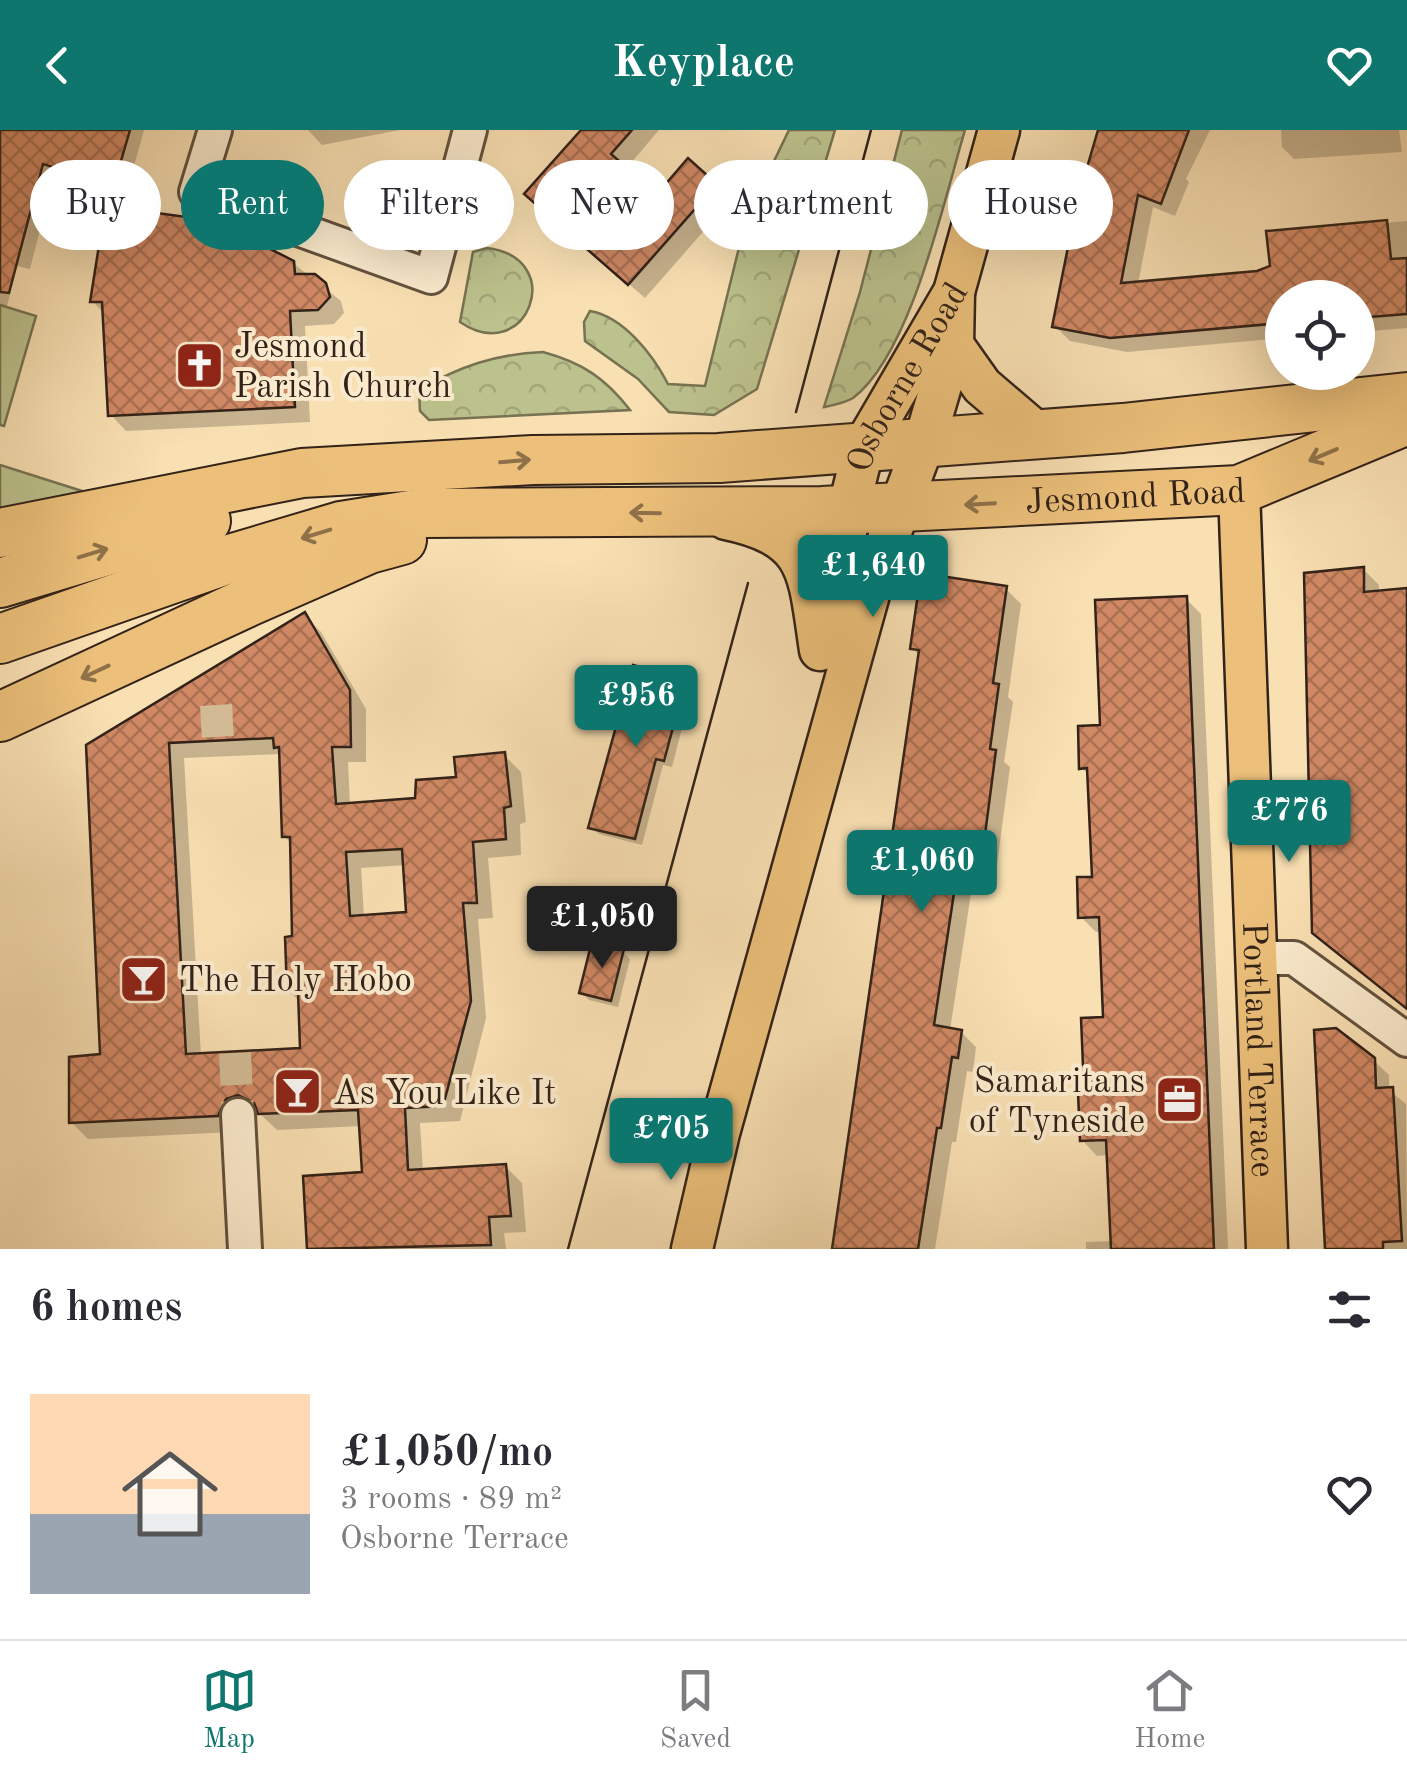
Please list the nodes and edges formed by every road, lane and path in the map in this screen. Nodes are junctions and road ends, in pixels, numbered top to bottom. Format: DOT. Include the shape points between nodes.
graph roads {
  1 [pos="215,130"];
  2 [pos="470,130"];
  3 [pos="1000,130"];
  4 [pos="954,292"];
  5 [pos="953,345"];
  6 [pos="1407,397"];
  7 [pos="1407,420"];
  8 [pos="1041,434"];
  9 [pos="924,443"];
  10 [pos="864,446"];
  11 [pos="418,469"];
  12 [pos="1239,490"];
  13 [pos="902,508"];
  14 [pos="848,510"];
  15 [pos="516,511"];
  16 [pos="701,513"];
  17 [pos="0,533"];
  18 [pos="0,582"];
  19 [pos="0,639"];
  20 [pos="0,717"];
  21 [pos="831,723"];
  22 [pos="1257,958"];
  23 [pos="1407,1040"];
  24 [pos="238,1115"];
  25 [pos="245,1249"];
  26 [pos="692,1249"];
  27 [pos="1266,1249"];
  1 -- 2 [label="street" via="196,192 432,277"];
  3 -- 4 [label="main road, Osborne Road"];
  4 -- 5 [label="main road"];
  4 -- 10 [label="main road, Osborne Road"];
  5 -- 8 [label="main road" via="982,386"];
  5 -- 9 [label="main road"];
  6 -- 8 [label="highway, Jesmond Road"];
  7 -- 12 [label="highway, Jesmond Road, one-way"];
  8 -- 9 [label="highway, Jesmond Road"];
  8 -- 12 [label="highway" via="1084,444 1223,442 1232,452"];
  9 -- 10 [label="highway, Jesmond Road"];
  9 -- 13 [label="main road"];
  11 -- 10 [label="highway, Jesmond Road, one-way"];
  10 -- 14 [label="main road, Osborne Road"];
  11 -- 17 [label="highway" via="302,473"];
  18 -- 11 [label="highway, one-way" via="164,532"];
  12 -- 13 [label="highway, Jesmond Road, one-way"];
  12 -- 22 [label="main road, Portland Terrace"];
  13 -- 14 [label="highway, Jesmond Road"];
  13 -- 21 [label="main road"];
  14 -- 16 [label="highway, Jesmond Road"];
  14 -- 21 [label="main road, Osborne Road"];
  16 -- 15 [label="highway, Jesmond Road, one-way"];
  15 -- 19 [label="highway, one-way" via="422,513 341,526"];
  15 -- 20 [label="highway, one-way" via="369,549"];
  16 -- 21 [label="main road" via="756,525 794,548 807,576"];
  21 -- 26 [label="main road"];
  22 -- 23 [label="street" via="1294,958"];
  22 -- 27 [label="main road, Portland Terrace"];
  24 -- 25 [label="street"];
}
